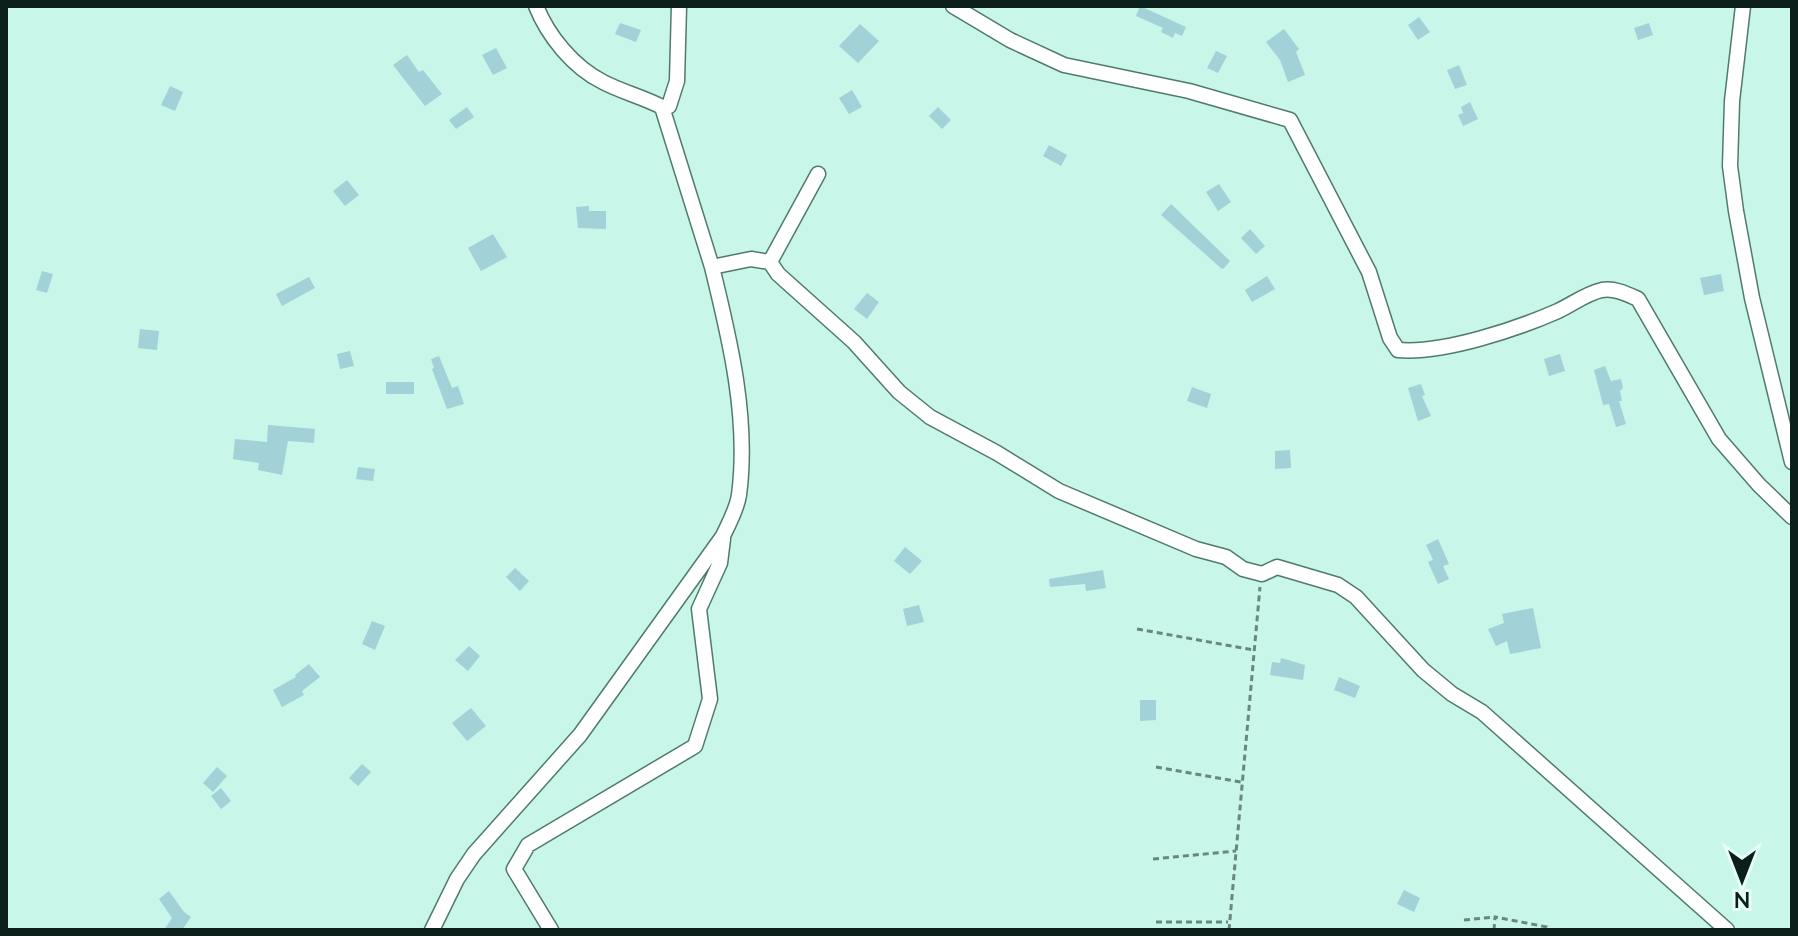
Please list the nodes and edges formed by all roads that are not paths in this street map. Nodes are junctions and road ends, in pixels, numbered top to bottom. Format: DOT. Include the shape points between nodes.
graph roads {
  1 [pos="536,6"];
  2 [pos="679,6"];
  3 [pos="953,6"];
  4 [pos="1743,6"];
  5 [pos="662,107"];
  6 [pos="818,174"];
  7 [pos="770,262"];
  8 [pos="712,267"];
  9 [pos="1792,462"];
  10 [pos="1792,517"];
  11 [pos="723,536"];
  12 [pos="432,930"];
  13 [pos="551,930"];
  14 [pos="1727,930"];
  1 -- 5 [label="street" via="566,53 585,71"];
  2 -- 5 [label="street" via="677,81 669,106"];
  3 -- 10 [label="street" via="1064,65 1189,91 1290,120 1357,244 1398,350 1521,326 1604,290 1638,299 1719,439"];
  4 -- 9 [label="street" via="1730,166 1752,298"];
  5 -- 8 [label="street"];
  6 -- 7 [label="street"];
  7 -- 8 [label="street" via="751,259"];
  7 -- 14 [label="street" via="930,417 1059,491 1226,557 1243,569 1262,574 1277,567 1297,571 1356,597 1423,670 1482,712"];
  8 -- 11 [label="street" via="733,353 741,450 738,498"];
  11 -- 12 [label="street" via="580,735 474,854"];
  11 -- 13 [label="street" via="720,563 699,609 710,699 695,746 528,845 514,869"];
}
